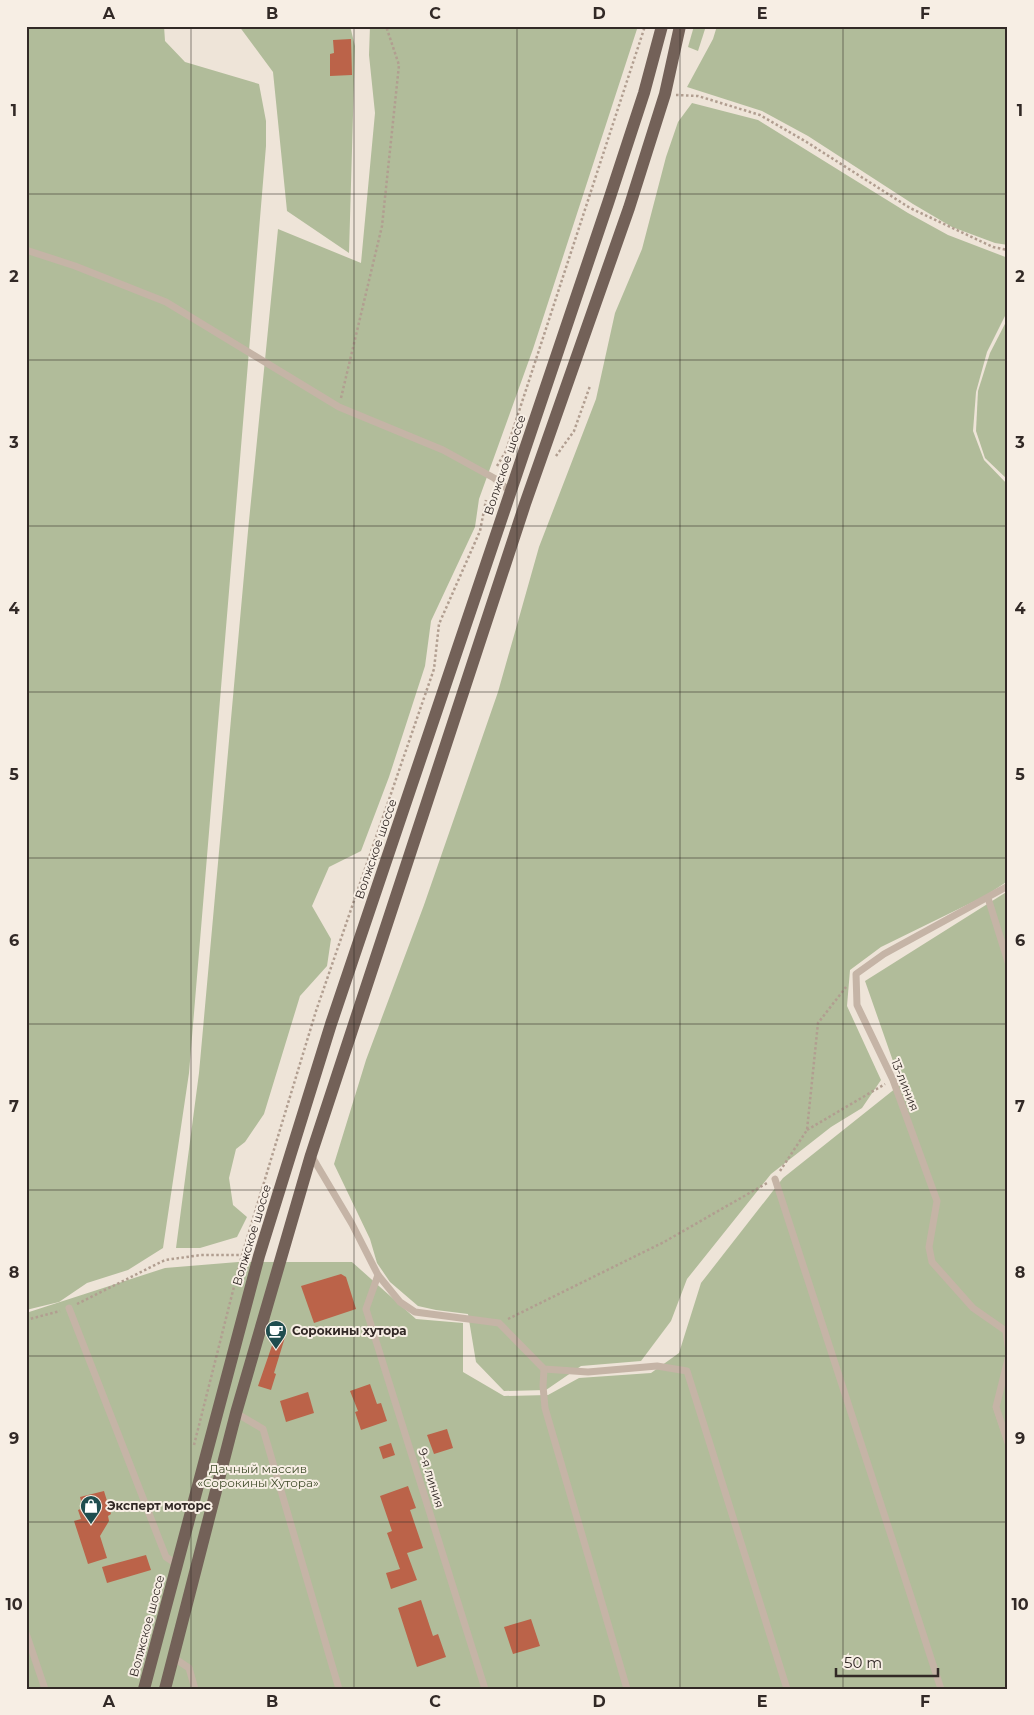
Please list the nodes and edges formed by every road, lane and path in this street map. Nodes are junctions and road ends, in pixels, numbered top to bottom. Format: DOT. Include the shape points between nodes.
graph roads {
  1 [pos="386,26"];
  2 [pos="645,26"];
  3 [pos="662,26"];
  4 [pos="680,26"];
  5 [pos="665,94"];
  6 [pos="26,250"];
  7 [pos="1008,250"];
  8 [pos="590,386"];
  9 [pos="339,407"];
  10 [pos="555,459"];
  11 [pos="496,466"];
  12 [pos="511,492"];
  13 [pos="1008,886"];
  14 [pos="988,898"];
  15 [pos="1008,962"];
  16 [pos="856,974"];
  17 [pos="893,1080"];
  18 [pos="807,1130"];
  19 [pos="311,1155"];
  20 [pos="775,1179"];
  21 [pos="260,1256"];
  22 [pos="378,1275"];
  23 [pos="69,1308"];
  24 [pos="26,1320"];
  25 [pos="499,1323"];
  26 [pos="1008,1346"];
  27 [pos="1008,1359"];
  28 [pos="544,1370"];
  29 [pos="236,1413"];
  30 [pos="1008,1444"];
  31 [pos="178,1565"];
  32 [pos="26,1633"];
  33 [pos="174,1658"];
  34 [pos="44,1689"];
  35 [pos="144,1689"];
  36 [pos="165,1689"];
  37 [pos="195,1689"];
  38 [pos="339,1689"];
  39 [pos="485,1689"];
  40 [pos="627,1689"];
  41 [pos="787,1689"];
  42 [pos="941,1689"];
  1 -- 9 [label="path" via="399,65 382,226"];
  2 -- 11 [label="path" via="506,451"];
  3 -- 12 [label="main road, Волжское шоссе" via="644,93"];
  4 -- 5 [label="main road"];
  5 -- 7 [label="path" via="698,96 760,115 910,208 994,247"];
  5 -- 19 [label="main road" via="629,208 525,504"];
  6 -- 9 [label="lane" via="166,302"];
  8 -- 10 [label="path" via="574,431"];
  9 -- 12 [label="lane" via="443,450 494,478"];
  12 -- 21 [label="main road, Волжское шоссе" via="331,1024"];
  13 -- 14 [label="lane"];
  14 -- 15 [label="lane"];
  14 -- 16 [label="lane" via="884,954"];
  16 -- 17 [label="lane, 13-линия" via="858,1005"];
  16 -- 18 [label="path" via="818,1023"];
  17 -- 18 [label="path"];
  17 -- 26 [label="lane, 13-линия" via="938,1201 929,1247 932,1262 973,1308 1006,1331"];
  18 -- 20 [label="path"];
  19 -- 22 [label="lane"];
  19 -- 29 [label="main road"];
  20 -- 25 [label="path" via="664,1242"];
  20 -- 42 [label="lane"];
  21 -- 23 [label="path" via="201,1255 165,1260"];
  21 -- 31 [label="main road, Волжское шоссе"];
  22 -- 25 [label="lane" via="400,1302 415,1312"];
  22 -- 39 [label="lane, 9-я линия" via="366,1309"];
  23 -- 24 [label="path"];
  23 -- 31 [label="lane" via="166,1557"];
  25 -- 28 [label="lane"];
  27 -- 30 [label="lane" via="996,1406"];
  28 -- 40 [label="lane" via="545,1408"];
  28 -- 41 [label="lane" via="588,1372 657,1366 687,1371"];
  29 -- 33 [label="main road"];
  29 -- 38 [label="lane" via="264,1428"];
  31 -- 35 [label="main road, Волжское шоссе"];
  32 -- 34 [label="lane"];
  33 -- 36 [label="main road"];
  33 -- 37 [label="lane" via="189,1668"];
}
